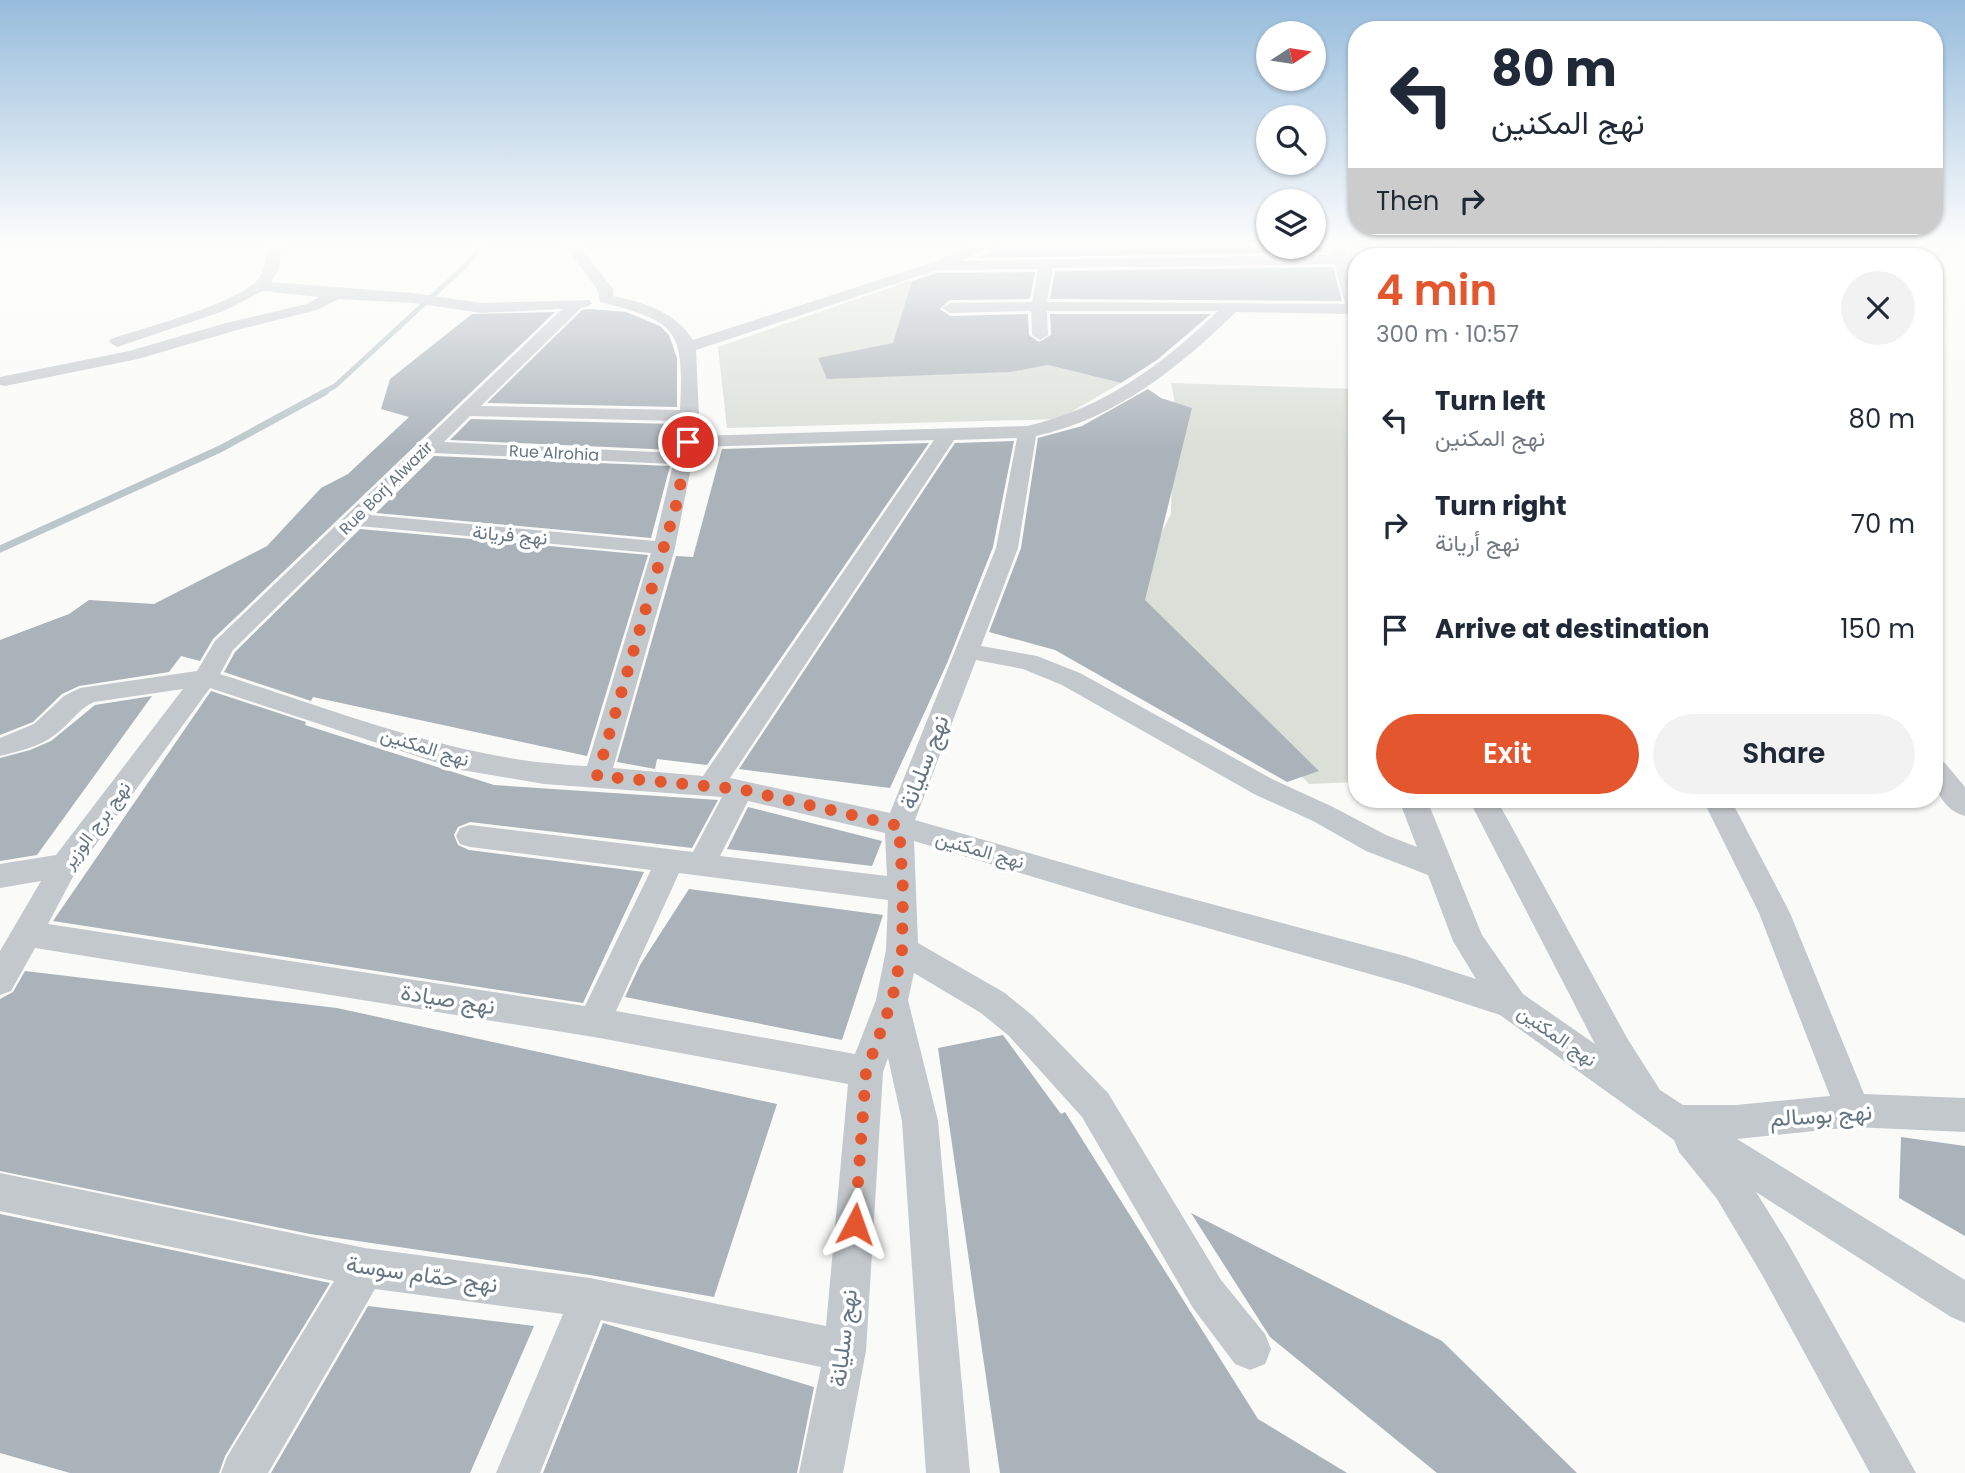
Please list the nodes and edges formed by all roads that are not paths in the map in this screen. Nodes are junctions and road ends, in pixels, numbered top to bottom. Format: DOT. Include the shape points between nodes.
graph roads {
  1 [pos="196,315"];
  2 [pos="279,315"];
  3 [pos="565,315"];
  4 [pos="655,315"];
  5 [pos="785,315"];
  6 [pos="1039,315"];
  7 [pos="1225,315"];
  8 [pos="1040,335"];
  9 [pos="688,346"];
  10 [pos="2,382"];
  11 [pos="468,411"];
  12 [pos="690,416"];
  13 [pos="1027,432"];
  14 [pos="947,434"];
  15 [pos="426,447"];
  16 [pos="685,450"];
  17 [pos="356,520"];
  18 [pos="664,548"];
  19 [pos="967,650"];
  20 [pos="205,678"];
  21 [pos="0,747"];
  22 [pos="597,776"];
  23 [pos="1943,779"];
  24 [pos="710,786"];
  25 [pos="740,789"];
  26 [pos="1965,806"];
  27 [pos="1416,808"];
  28 [pos="1487,808"];
  29 [pos="1722,808"];
  30 [pos="899,826"];
  31 [pos="470,836"];
  32 [pos="670,861"];
  33 [pos="701,864"];
  34 [pos="65,865"];
  35 [pos="1438,867"];
  36 [pos="0,876"];
  37 [pos="903,890"];
  38 [pos="28,934"];
  39 [pos="902,950"];
  40 [pos="0,981"];
  41 [pos="892,1000"];
  42 [pos="1511,1004"];
  43 [pos="594,1022"];
  44 [pos="866,1072"];
  45 [pos="1853,1110"];
  46 [pos="1965,1115"];
  47 [pos="1677,1122"];
  48 [pos="0,1192"];
  49 [pos="365,1268"];
  50 [pos="590,1298"];
  51 [pos="1965,1303"];
  52 [pos="1250,1349"];
  53 [pos="845,1351"];
  54 [pos="243,1473"];
  55 [pos="518,1473"];
  56 [pos="821,1473"];
  57 [pos="948,1473"];
  58 [pos="1894,1473"];
  1 -- 10 [label="street"];
  2 -- 10 [label="street" via="132,355"];
  3 -- 11 [label="street, Rue Borj Alwazir"];
  4 -- 9 [label="street" via="671,323"];
  5 -- 9 [label="street"];
  6 -- 8 [label="street"];
  7 -- 13 [label="street" via="1117,397 1080,418"];
  9 -- 12 [label="street"];
  11 -- 12 [label="street"];
  11 -- 15 [label="street, Rue Borj Alwazir"];
  12 -- 16 [label="street"];
  13 -- 14 [label="street"];
  13 -- 19 [label="street, نهج سليانة" via="1007,548"];
  14 -- 16 [label="street"];
  14 -- 24 [label="street"];
  15 -- 16 [label="street, Rue Alrohia"];
  15 -- 17 [label="street, Rue Borj Alwazir"];
  16 -- 18 [label="street"];
  17 -- 18 [label="street, نهج فريانة"];
  17 -- 20 [label="street, Rue Borj Alwazir" via="234,633"];
  18 -- 22 [label="street"];
  19 -- 30 [label="street, نهج سليانة"];
  19 -- 35 [label="street" via="1028,662 1071,679 1264,787 1376,843"];
  20 -- 21 [label="street" via="89,694 64,708 35,735"];
  20 -- 22 [label="street, نهج المكنين" via="456,759 544,774"];
  20 -- 34 [label="street, نهج برج الوزير"];
  22 -- 24 [label="street, نهج المكنين"];
  23 -- 26 [label="street"];
  24 -- 25 [label="street, نهج المكنين"];
  25 -- 30 [label="street, نهج المكنين"];
  25 -- 33 [label="street"];
  27 -- 35 [label="street"];
  28 -- 47 [label="street" via="1615,1049 1646,1093"];
  29 -- 45 [label="street" via="1790,949"];
  30 -- 37 [label="street, نهج سليانة"];
  30 -- 42 [label="street, نهج المكنين"];
  31 -- 32 [label="street"];
  32 -- 33 [label="street"];
  32 -- 43 [label="street"];
  33 -- 37 [label="street"];
  34 -- 36 [label="street"];
  34 -- 38 [label="street, نهج برج الوزير"];
  35 -- 42 [label="street" via="1469,941"];
  37 -- 39 [label="street, نهج سليانة"];
  38 -- 40 [label="street, نهج برج الوزير"];
  38 -- 43 [label="street, نهج صيادة"];
  39 -- 41 [label="street, نهج سليانة"];
  39 -- 52 [label="street" via="993,1003 1021,1026 1095,1105 1207,1294"];
  41 -- 44 [label="street, نهج سليانة"];
  41 -- 57 [label="street" via="919,1121"];
  42 -- 47 [label="street, نهج المكنين"];
  43 -- 44 [label="street, نهج صيادة"];
  44 -- 53 [label="street, نهج سليانة"];
  45 -- 46 [label="street, نهج بوسالم"];
  45 -- 47 [label="street, نهج بوسالم" via="1736,1122"];
  47 -- 51 [label="street"];
  47 -- 58 [label="street" via="1730,1186"];
  48 -- 49 [label="street, نهج حمّام سوسة"];
  49 -- 50 [label="street, نهج حمّام سوسة"];
  49 -- 54 [label="street"];
  50 -- 53 [label="street, نهج حمّام سوسة"];
  50 -- 55 [label="street"];
  53 -- 56 [label="street, نهج سليانة"];
}
